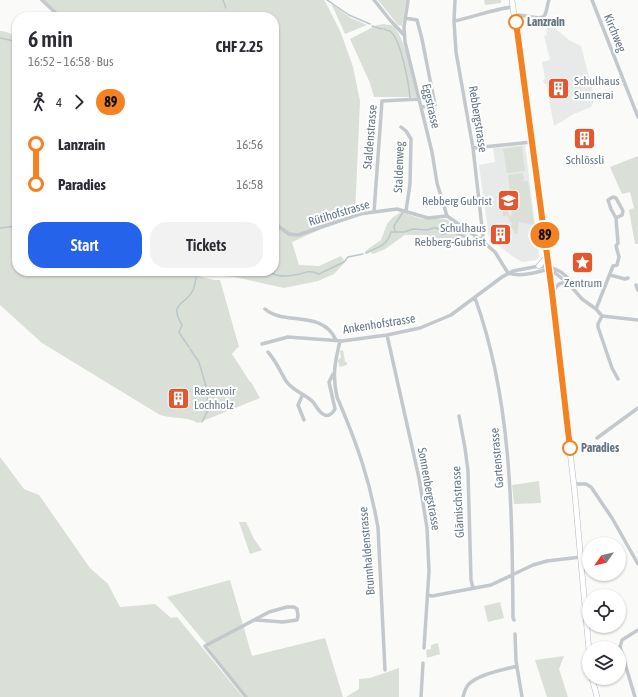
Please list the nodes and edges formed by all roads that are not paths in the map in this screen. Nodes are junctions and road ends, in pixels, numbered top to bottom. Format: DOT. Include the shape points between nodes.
graph roads {
  1 [pos="42,0"];
  2 [pos="374,0"];
  3 [pos="408,0"];
  4 [pos="455,0"];
  5 [pos="512,0"];
  6 [pos="549,0"];
  7 [pos="592,0"];
  8 [pos="513,7"];
  9 [pos="55,12"];
  10 [pos="514,15"];
  11 [pos="405,18"];
  12 [pos="454,21"];
  13 [pos="404,35"];
  14 [pos="420,99"];
  15 [pos="422,107"];
  16 [pos="638,117"];
  17 [pos="401,127"];
  18 [pos="532,142"];
  19 [pos="473,148"];
  20 [pos="406,211"];
  21 [pos="374,212"];
  22 [pos="447,216"];
  23 [pos="616,218"];
  24 [pos="279,227"];
  25 [pos="481,240"];
  26 [pos="548,255"];
  27 [pos="539,266"];
  28 [pos="549,268"];
  29 [pos="508,273"];
  30 [pos="610,275"];
  31 [pos="628,278"];
  32 [pos="568,283"];
  33 [pos="636,285"];
  34 [pos="638,290"];
  35 [pos="552,292"];
  36 [pos="475,298"];
  37 [pos="265,309"];
  38 [pos="596,309"];
  39 [pos="602,316"];
  40 [pos="638,320"];
  41 [pos="388,335"];
  42 [pos="338,340"];
  43 [pos="262,344"];
  44 [pos="268,352"];
  45 [pos="333,374"];
  46 [pos="618,379"];
  47 [pos="302,396"];
  48 [pos="638,408"];
  49 [pos="459,416"];
  50 [pos="304,420"];
  51 [pos="597,438"];
  52 [pos="574,484"];
  53 [pos="581,557"];
  54 [pos="638,564"];
  55 [pos="513,575"];
  56 [pos="473,588"];
  57 [pos="428,594"];
  58 [pos="256,620"];
  59 [pos="514,620"];
  60 [pos="638,630"];
  61 [pos="515,634"];
  62 [pos="588,641"];
  63 [pos="424,648"];
  64 [pos="424,663"];
  65 [pos="517,666"];
  66 [pos="386,670"];
  67 [pos="594,685"];
  68 [pos="246,697"];
  69 [pos="421,697"];
  70 [pos="464,697"];
  71 [pos="522,697"];
  72 [pos="597,697"];
  73 [pos="636,697"];
  1 -- 9 [label="street"];
  2 -- 13 [label="street"];
  3 -- 11 [label="street, Eggstrasse"];
  4 -- 12 [label="street, Rebbergstrasse"];
  5 -- 8 [label="main road"];
  6 -- 10 [label="street" via="546,14 541,18"];
  7 -- 16 [label="street, Kirchweg"];
  8 -- 10 [label="main road"];
  8 -- 12 [label="street" via="495,9"];
  10 -- 18 [label="main road"];
  11 -- 13 [label="street, Eggstrasse"];
  11 -- 15 [label="street" via="417,20 435,105"];
  12 -- 19 [label="street, Rebbergstrasse" via="456,52"];
  13 -- 14 [label="street, Eggstrasse"];
  14 -- 15 [label="street, Eggstrasse"];
  14 -- 21 [label="street, Staldenstrasse" via="382,101"];
  15 -- 22 [label="street, Eggstrasse" via="437,183"];
  17 -- 20 [label="street, Staldenweg" via="411,139 410,184"];
  18 -- 19 [label="street"];
  18 -- 26 [label="main road"];
  19 -- 25 [label="street, Rebbergstrasse" via="483,236"];
  20 -- 21 [label="street, Rütihofstrasse" via="392,209"];
  20 -- 22 [label="street, Rütihofstrasse" via="428,218"];
  21 -- 24 [label="street, Rütihofstrasse" via="360,214 298,235 289,234"];
  22 -- 25 [label="street"];
  23 -- 23 [label="street" via="608,200 613,197 623,211 622,215"];
  23 -- 30 [label="street" via="616,246 619,257"];
  25 -- 29 [label="street" via="495,252"];
  26 -- 27 [label="main road"];
  26 -- 28 [label="main road"];
  27 -- 28 [label="street"];
  27 -- 29 [label="street"];
  28 -- 29 [label="street" via="540,272 514,275"];
  28 -- 32 [label="street"];
  28 -- 35 [label="main road"];
  29 -- 36 [label="street, Ankenhofstrasse"];
  30 -- 31 [label="street"];
  30 -- 38 [label="street"];
  32 -- 35 [label="street" via="559,284"];
  32 -- 38 [label="street" via="582,299"];
  33 -- 34 [label="street"];
  35 -- 52 [label="main road"];
  36 -- 41 [label="street, Ankenhofstrasse" via="451,315 434,323"];
  36 -- 55 [label="street, Gartenstrasse" via="486,334 503,413 510,490"];
  37 -- 42 [label="street" via="270,314 312,320 330,331"];
  38 -- 39 [label="street"];
  39 -- 40 [label="street"];
  39 -- 46 [label="street" via="598,327"];
  41 -- 42 [label="street, Ankenhofstrasse"];
  41 -- 57 [label="street, Sonnenbergstrasse" via="426,515"];
  42 -- 43 [label="street, Ankenhofstrasse" via="288,337"];
  42 -- 45 [label="street, Brunnhaldenstrasse"];
  44 -- 47 [label="street" via="286,381"];
  45 -- 47 [label="street" via="329,382 335,409 330,415 322,414 312,402"];
  45 -- 66 [label="street, Brunnhaldenstrasse" via="337,397 364,465 375,511"];
  47 -- 50 [label="street" via="298,405"];
  48 -- 51 [label="street"];
  49 -- 56 [label="street, Glärnischstrasse" via="468,470"];
  52 -- 53 [label="main road"];
  52 -- 54 [label="street" via="586,484 591,487"];
  53 -- 55 [label="street" via="547,561"];
  53 -- 62 [label="main road"];
  55 -- 56 [label="street" via="491,585"];
  55 -- 59 [label="street, Gartenstrasse"];
  56 -- 57 [label="street" via="432,596"];
  57 -- 63 [label="street, Sonnenbergstrasse"];
  58 -- 58 [label="street" via="269,612 287,607 297,609 297,620 290,622"];
  58 -- 68 [label="street" via="205,646"];
  60 -- 73 [label="street" via="622,640 620,647"];
  61 -- 65 [label="street"];
  64 -- 69 [label="street"];
  65 -- 70 [label="street" via="468,684"];
  65 -- 71 [label="street"];
  67 -- 72 [label="main road"];
}
